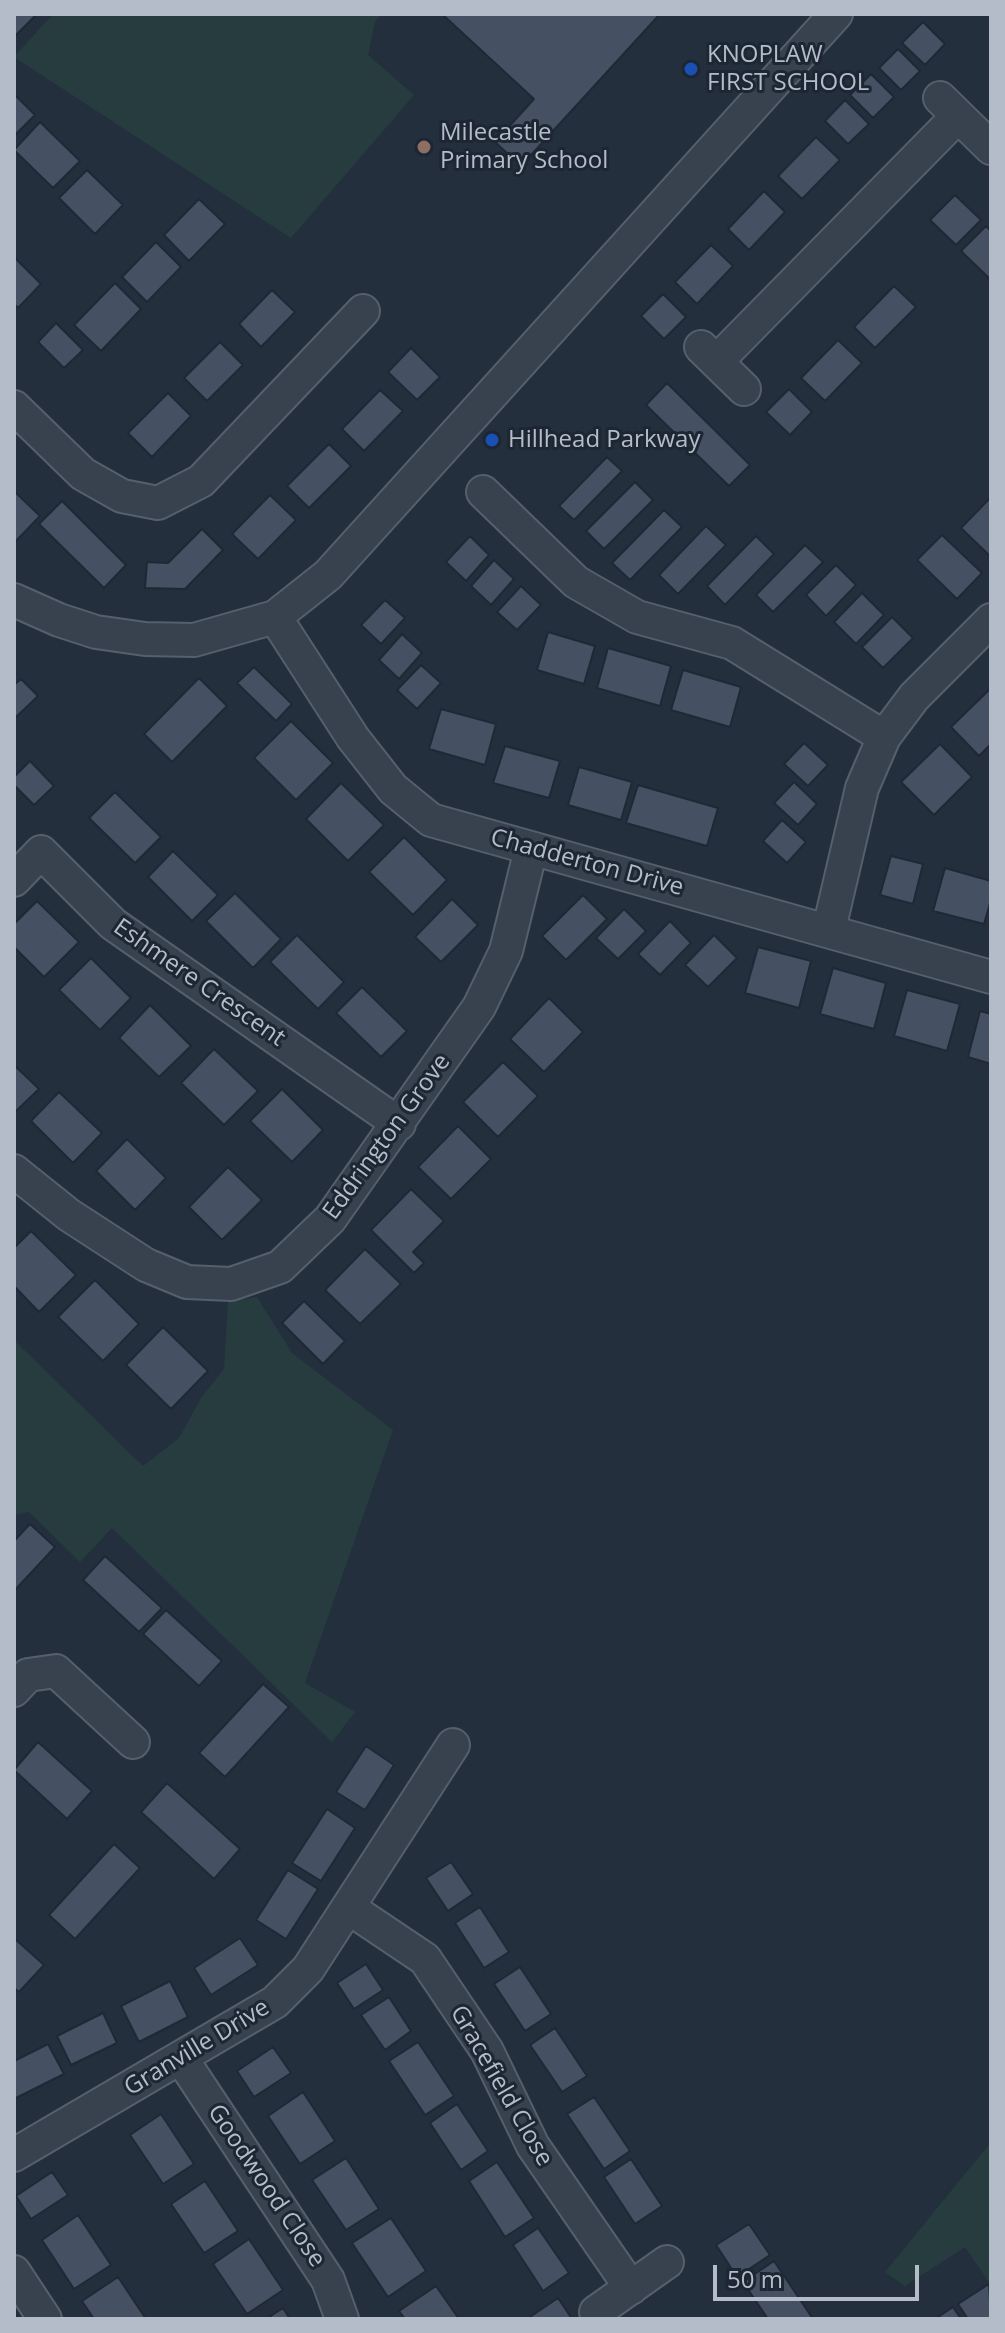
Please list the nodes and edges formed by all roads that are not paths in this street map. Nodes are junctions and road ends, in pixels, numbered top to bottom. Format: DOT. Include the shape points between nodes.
graph roads {
  1 [pos="836,14"];
  2 [pos="991,148"];
  3 [pos="363,311"];
  4 [pos="744,389"];
  5 [pos="14,407"];
  6 [pos="483,492"];
  7 [pos="14,600"];
  8 [pos="275,617"];
  9 [pos="991,620"];
  10 [pos="884,737"];
  11 [pos="531,849"];
  12 [pos="14,880"];
  13 [pos="829,929"];
  14 [pos="991,977"];
  15 [pos="399,1124"];
  16 [pos="14,1171"];
  17 [pos="14,1690"];
  18 [pos="133,1742"];
  19 [pos="453,1745"];
  20 [pos="349,1908"];
  21 [pos="181,2058"];
  22 [pos="14,2155"];
  23 [pos="667,2262"];
  24 [pos="14,2272"];
  25 [pos="631,2288"];
  26 [pos="596,2312"];
  27 [pos="45,2319"];
  28 [pos="342,2319"];
  1 -- 8 [label="street" via="328,575"];
  2 -- 4 [label="street" via="949,107 708,354"];
  3 -- 5 [label="street" via="201,481 158,503 122,496 83,474"];
  6 -- 10 [label="street" via="576,582 637,617 732,643"];
  7 -- 8 [label="street" via="96,632 145,639 194,640"];
  8 -- 11 [label="street, Chadderton Drive" via="353,738 393,789 431,820"];
  9 -- 10 [label="street" via="914,697"];
  10 -- 13 [label="street" via="862,788"];
  11 -- 13 [label="street, Chadderton Drive"];
  11 -- 15 [label="street, Eddrington Grove" via="506,951 479,1007"];
  12 -- 15 [label="street, Eshmere Crescent" via="41,852 113,924"];
  13 -- 14 [label="street, Chadderton Drive"];
  15 -- 16 [label="street, Eddrington Grove" via="330,1219 280,1267 231,1284 187,1282 146,1265"];
  17 -- 18 [label="street" via="28,1675 56,1671"];
  19 -- 20 [label="street, Granville Drive"];
  20 -- 21 [label="street, Granville Drive" via="308,1969 275,2002"];
  20 -- 25 [label="street, Gracefield Close" via="425,1959 487,2051 533,2146"];
  21 -- 22 [label="street, Granville Drive"];
  21 -- 28 [label="street, Goodwood Close" via="328,2280"];
  23 -- 25 [label="street"];
  24 -- 27 [label="street"];
  25 -- 26 [label="street"];
}
